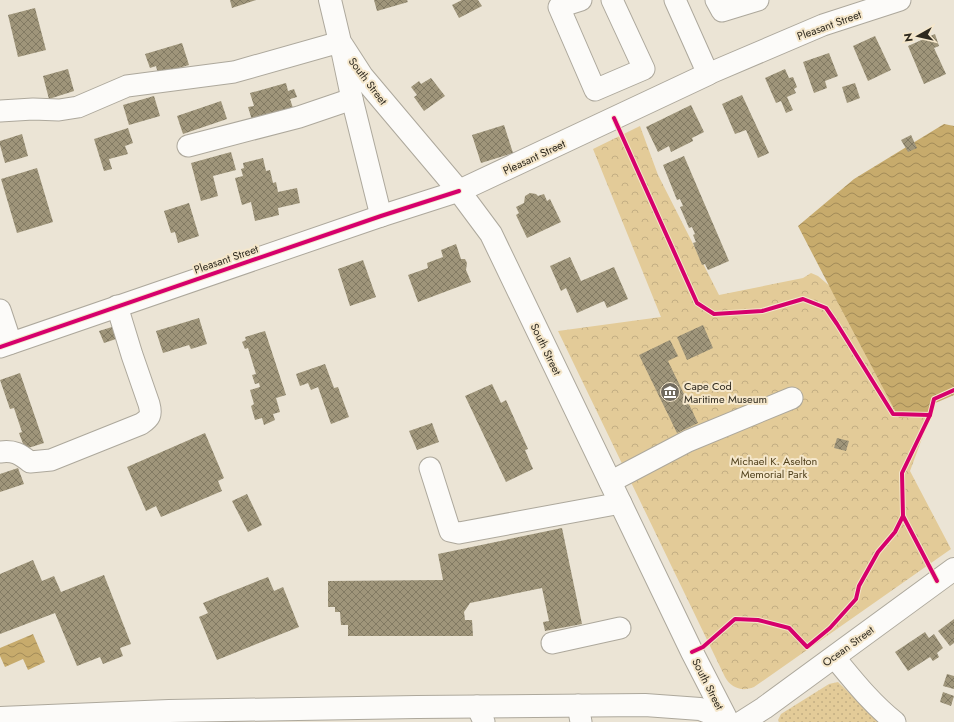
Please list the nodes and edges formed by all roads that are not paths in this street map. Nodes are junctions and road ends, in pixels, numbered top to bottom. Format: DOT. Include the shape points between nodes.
graph roads {
  1 [pos="330,0"];
  2 [pos="581,0"];
  3 [pos="612,0"];
  4 [pos="675,0"];
  5 [pos="716,0"];
  6 [pos="758,0"];
  7 [pos="900,0"];
  8 [pos="340,42"];
  9 [pos="708,74"];
  10 [pos="352,99"];
  11 [pos="0,111"];
  12 [pos="188,146"];
  13 [pos="459,191"];
  14 [pos="381,216"];
  15 [pos="117,306"];
  16 [pos="0,310"];
  17 [pos="6,345"];
  18 [pos="792,398"];
  19 [pos="0,452"];
  20 [pos="430,468"];
  21 [pos="610,482"];
  22 [pos="621,503"];
  23 [pos="952,575"];
  24 [pos="620,628"];
  25 [pos="552,644"];
  26 [pos="834,657"];
  27 [pos="645,705"];
  28 [pos="481,714"];
  29 [pos="579,714"];
  30 [pos="392,715"];
  31 [pos="0,718"];
  32 [pos="42,719"];
  33 [pos="666,722"];
  34 [pos="723,722"];
  35 [pos="728,722"];
  36 [pos="742,722"];
  37 [pos="895,722"];
  1 -- 8 [label="main road, South Street"];
  2 -- 3 [label="street" via="559,7 595,90 644,68"];
  4 -- 9 [label="street"];
  5 -- 6 [label="street" via="722,11"];
  7 -- 9 [label="street, Pleasant Street" via="823,25"];
  8 -- 10 [label="street"];
  8 -- 11 [label="street" via="234,72 127,86 78,108"];
  8 -- 13 [label="main road, South Street" via="362,76"];
  9 -- 13 [label="main road, Pleasant Street"];
  10 -- 12 [label="street" via="299,117"];
  10 -- 14 [label="street"];
  13 -- 14 [label="street, Pleasant Street"];
  13 -- 21 [label="main road, South Street" via="491,234"];
  14 -- 15 [label="street, Pleasant Street"];
  15 -- 17 [label="street, Pleasant Street"];
  15 -- 19 [label="street" via="149,404 149,418 141,424 51,460 30,462 18,452"];
  16 -- 17 [label="street"];
  18 -- 21 [label="street" via="688,441"];
  20 -- 22 [label="street" via="450,531 459,533"];
  21 -- 22 [label="main road, South Street"];
  22 -- 35 [label="main road, South Street"];
  23 -- 26 [label="main road, Ocean Street"];
  24 -- 25 [label="street"];
  26 -- 36 [label="main road, Ocean Street"];
  26 -- 37 [label="street" via="877,708"];
  27 -- 29 [label="main road"];
  27 -- 33 [label="main road"];
  27 -- 34 [label="main road" via="700,709"];
  28 -- 29 [label="main road"];
  28 -- 30 [label="main road"];
  30 -- 32 [label="main road" via="169,711"];
  31 -- 32 [label="main road"];
}
